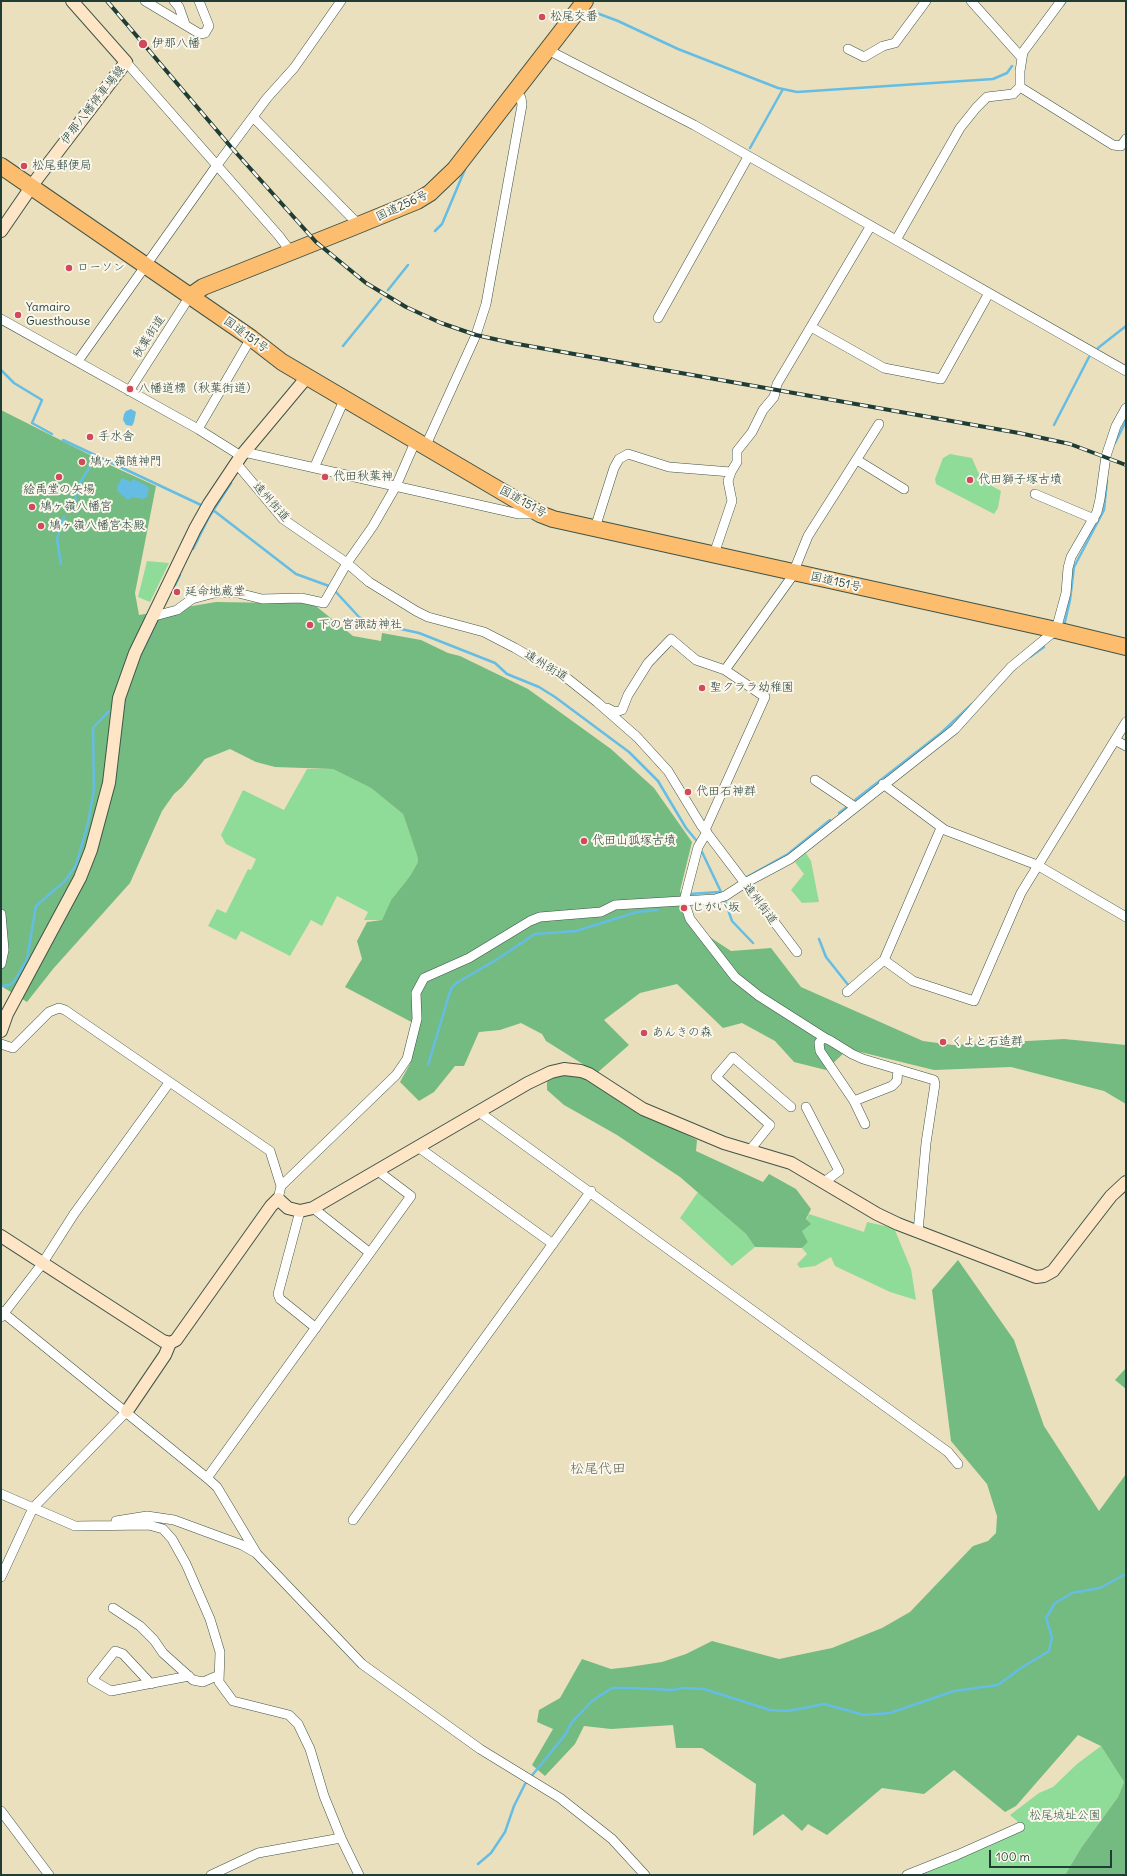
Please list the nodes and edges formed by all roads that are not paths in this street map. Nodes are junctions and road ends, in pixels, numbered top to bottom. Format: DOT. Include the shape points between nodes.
graph roads {
  1 [pos="72,1"];
  2 [pos="145,1"];
  3 [pos="174,1"];
  4 [pos="199,1"];
  5 [pos="341,1"];
  6 [pos="585,1"];
  7 [pos="926,1"];
  8 [pos="971,1"];
  9 [pos="1061,1"];
  10 [pos="185,24"];
  11 [pos="848,49"];
  12 [pos="548,50"];
  13 [pos="1022,58"];
  14 [pos="126,62"];
  15 [pos="1020,87"];
  16 [pos="515,92"];
  17 [pos="254,118"];
  18 [pos="1126,139"];
  19 [pos="748,157"];
  20 [pos="217,165"];
  21 [pos="1,166"];
  22 [pos="31,186"];
  23 [pos="5,216"];
  24 [pos="359,225"];
  25 [pos="870,226"];
  26 [pos="1,231"];
  27 [pos="896,240"];
  28 [pos="291,252"];
  29 [pos="146,265"];
  30 [pos="989,293"];
  31 [pos="190,296"];
  32 [pos="658,318"];
  33 [pos="1,319"];
  34 [pos="811,327"];
  35 [pos="251,338"];
  36 [pos="78,361"];
  37 [pos="1126,371"];
  38 [pos="307,377"];
  39 [pos="129,391"];
  40 [pos="345,398"];
  41 [pos="1126,408"];
  42 [pos="879,424"];
  43 [pos="198,429"];
  44 [pos="421,442"];
  45 [pos="240,457"];
  46 [pos="857,460"];
  47 [pos="314,468"];
  48 [pos="731,472"];
  49 [pos="396,486"];
  50 [pos="904,489"];
  51 [pos="1035,494"];
  52 [pos="540,514"];
  53 [pos="1094,519"];
  54 [pos="596,528"];
  55 [pos="714,554"];
  56 [pos="347,563"];
  57 [pos="793,572"];
  58 [pos="152,617"];
  59 [pos="1056,630"];
  60 [pos="1126,648"];
  61 [pos="725,670"];
  62 [pos="597,702"];
  63 [pos="622,710"];
  64 [pos="1126,722"];
  65 [pos="637,737"];
  66 [pos="1115,740"];
  67 [pos="1126,746"];
  68 [pos="815,780"];
  69 [pos="883,784"];
  70 [pos="855,807"];
  71 [pos="940,828"];
  72 [pos="706,831"];
  73 [pos="1037,865"];
  74 [pos="744,883"];
  75 [pos="684,901"];
  76 [pos="1,914"];
  77 [pos="1126,917"];
  78 [pos="797,952"];
  79 [pos="884,960"];
  80 [pos="1,964"];
  81 [pos="847,992"];
  82 [pos="1,1031"];
  83 [pos="825,1038"];
  84 [pos="1,1044"];
  85 [pos="898,1069"];
  86 [pos="169,1083"];
  87 [pos="854,1101"];
  88 [pos="791,1107"];
  89 [pos="806,1107"];
  90 [pos="479,1112"];
  91 [pos="865,1124"];
  92 [pos="418,1147"];
  93 [pos="750,1150"];
  94 [pos="378,1171"];
  95 [pos="824,1182"];
  96 [pos="1126,1182"];
  97 [pos="281,1186"];
  98 [pos="591,1191"];
  99 [pos="278,1199"];
  100 [pos="313,1208"];
  101 [pos="300,1211"];
  102 [pos="918,1232"];
  103 [pos="1,1236"];
  104 [pos="552,1244"];
  105 [pos="370,1253"];
  106 [pos="42,1264"];
  107 [pos="2,1314"];
  108 [pos="316,1328"];
  109 [pos="170,1343"];
  110 [pos="126,1411"];
  111 [pos="958,1464"];
  112 [pos="207,1478"];
  113 [pos="1,1494"];
  114 [pos="33,1508"];
  115 [pos="353,1520"];
  116 [pos="99,1525"];
  117 [pos="257,1554"];
  118 [pos="1,1577"];
  119 [pos="113,1608"];
  120 [pos="219,1675"];
  121 [pos="189,1676"];
  122 [pos="151,1684"];
  123 [pos="1,1811"];
  124 [pos="1020,1827"];
  125 [pos="341,1838"];
  126 [pos="49,1875"];
  127 [pos="211,1875"];
  128 [pos="359,1875"];
  129 [pos="645,1875"];
  130 [pos="907,1875"];
  1 -- 14 [label="street"];
  2 -- 10 [label="street"];
  3 -- 10 [label="street"];
  4 -- 10 [label="street" via="208,21 208,30 200,34"];
  5 -- 17 [label="street" via="294,68"];
  6 -- 12 [label="highway, 国道256号"];
  7 -- 11 [label="street" via="895,43 883,46 864,57"];
  8 -- 13 [label="street"];
  9 -- 13 [label="street" via="1031,39"];
  12 -- 16 [label="highway, 国道256号"];
  12 -- 19 [label="street" via="694,125"];
  13 -- 15 [label="street"];
  14 -- 20 [label="street"];
  14 -- 22 [label="street, 伊那八幡停車場線"];
  15 -- 18 [label="street" via="1112,144 1121,146"];
  15 -- 27 [label="street" via="1013,94 987,97 976,108 960,128"];
  16 -- 24 [label="highway, 国道256号" via="442,183 417,201"];
  16 -- 44 [label="street" via="521,98 522,105 486,304 476,335"];
  17 -- 20 [label="street"];
  17 -- 24 [label="street"];
  19 -- 25 [label="street"];
  19 -- 32 [label="street"];
  20 -- 28 [label="street"];
  20 -- 29 [label="street"];
  21 -- 22 [label="highway, 国道151号"];
  22 -- 23 [label="street, 伊那八幡停車場線"];
  22 -- 29 [label="highway, 国道151号"];
  23 -- 26 [label="street, 伊那八幡停車場線"];
  24 -- 28 [label="highway, 国道256号"];
  25 -- 27 [label="street"];
  25 -- 34 [label="street"];
  27 -- 30 [label="street"];
  28 -- 31 [label="highway, 国道256号" via="203,287"];
  29 -- 31 [label="highway, 国道151号"];
  29 -- 36 [label="street"];
  30 -- 34 [label="street" via="941,378 884,368"];
  30 -- 37 [label="street"];
  31 -- 35 [label="highway, 国道151号"];
  31 -- 39 [label="street, 秋葉街道"];
  33 -- 36 [label="street, 遠州街道"];
  34 -- 48 [label="street" via="777,384 774,397 737,451 737,462"];
  35 -- 38 [label="highway, 国道151号"];
  35 -- 43 [label="street"];
  36 -- 39 [label="street, 遠州街道"];
  38 -- 40 [label="highway, 国道151号"];
  38 -- 45 [label="street"];
  39 -- 43 [label="street, 遠州街道"];
  40 -- 44 [label="highway, 国道151号"];
  40 -- 47 [label="street"];
  41 -- 53 [label="street" via="1116,426 1106,456 1100,500"];
  42 -- 46 [label="street"];
  43 -- 45 [label="street, 遠州街道"];
  44 -- 49 [label="street"];
  44 -- 52 [label="highway, 国道151号"];
  45 -- 47 [label="street, 遠州街道"];
  45 -- 56 [label="street, 遠州街道" via="283,519"];
  45 -- 58 [label="street" via="198,523"];
  46 -- 50 [label="street"];
  46 -- 57 [label="street" via="808,536"];
  47 -- 49 [label="street, 遠州街道"];
  48 -- 54 [label="street" via="669,466 628,454 619,459 614,468"];
  48 -- 55 [label="street" via="728,481 732,500"];
  49 -- 52 [label="street, 遠州街道" via="519,514"];
  49 -- 56 [label="street" via="373,526"];
  51 -- 53 [label="street"];
  52 -- 54 [label="highway, 国道151号"];
  53 -- 59 [label="street" via="1071,557 1066,593"];
  54 -- 55 [label="highway, 国道151号"];
  55 -- 57 [label="highway, 国道151号"];
  56 -- 58 [label="street" via="324,603 301,598 262,599 238,593 218,592 192,599 177,610"];
  56 -- 62 [label="street, 遠州街道" via="369,582 416,611 428,617 484,632 568,679"];
  57 -- 59 [label="highway, 国道151号"];
  57 -- 61 [label="street"];
  58 -- 82 [label="street" via="135,653 119,698 109,783 91,850 80,878 7,1014"];
  59 -- 60 [label="highway, 国道151号"];
  59 -- 69 [label="street" via="1011,667 955,728"];
  61 -- 63 [label="street" via="696,660 671,639 648,663 628,695"];
  61 -- 72 [label="street" via="765,698"];
  62 -- 63 [label="street" via="615,712"];
  62 -- 65 [label="street, 遠州街道"];
  63 -- 65 [label="street" via="623,722 637,733"];
  64 -- 66 [label="street"];
  65 -- 72 [label="street, 遠州街道" via="668,770"];
  66 -- 67 [label="street"];
  66 -- 73 [label="street"];
  68 -- 70 [label="street"];
  69 -- 70 [label="street"];
  69 -- 71 [label="street"];
  70 -- 74 [label="street" via="790,859"];
  71 -- 73 [label="street"];
  71 -- 79 [label="street"];
  72 -- 74 [label="street, 遠州街道"];
  72 -- 75 [label="street" via="698,847"];
  73 -- 77 [label="street"];
  73 -- 79 [label="street" via="1021,893 974,1001 913,981"];
  74 -- 75 [label="street" via="715,899"];
  74 -- 78 [label="street, 遠州街道"];
  75 -- 83 [label="street" via="690,919 735,977 759,996"];
  75 -- 97 [label="street" via="615,905 601,912 540,917 469,958 424,978 416,993 417,1019 414,1039 404,1064 396,1075"];
  76 -- 80 [label="street" via="4,950"];
  79 -- 81 [label="street"];
  83 -- 85 [label="street" via="852,1054"];
  83 -- 87 [label="street" via="819,1043 820,1051"];
  84 -- 86 [label="street" via="13,1048 49,1012 59,1008"];
  85 -- 87 [label="street" via="897,1081 892,1086"];
  85 -- 102 [label="street" via="934,1080 935,1084 926,1143"];
  86 -- 97 [label="street" via="270,1151"];
  86 -- 106 [label="street" via="74,1214"];
  87 -- 91 [label="street"];
  88 -- 93 [label="street" via="733,1057 716,1077 770,1125"];
  89 -- 95 [label="street" via="839,1171"];
  90 -- 92 [label="street"];
  90 -- 93 [label="street" via="543,1075 571,1069 590,1074 643,1109 724,1143"];
  90 -- 98 [label="street"];
  92 -- 94 [label="street"];
  92 -- 104 [label="street"];
  93 -- 95 [label="street" via="785,1160"];
  94 -- 100 [label="street"];
  94 -- 105 [label="street" via="411,1196"];
  95 -- 102 [label="street" via="877,1214"];
  96 -- 102 [label="street" via="1111,1196 1053,1271 1044,1276 1036,1277"];
  97 -- 99 [label="street"];
  98 -- 104 [label="street"];
  98 -- 111 [label="street" via="948,1452"];
  99 -- 101 [label="street" via="288,1208"];
  99 -- 109 [label="street" via="268,1209 176,1340"];
  100 -- 101 [label="street"];
  100 -- 105 [label="street"];
  101 -- 108 [label="street" via="278,1294 280,1299"];
  103 -- 106 [label="street"];
  104 -- 115 [label="street"];
  105 -- 108 [label="street"];
  106 -- 107 [label="street"];
  106 -- 109 [label="street" via="162,1341"];
  107 -- 110 [label="street"];
  108 -- 112 [label="street"];
  109 -- 110 [label="street" via="165,1355"];
  110 -- 112 [label="street"];
  110 -- 114 [label="street"];
  112 -- 117 [label="street" via="217,1487"];
  113 -- 114 [label="street"];
  114 -- 116 [label="street" via="75,1526"];
  114 -- 118 [label="street"];
  116 -- 117 [label="street" via="139,1516 174,1520 242,1545"];
  116 -- 120 [label="street" via="149,1525 163,1529 172,1539 210,1619 220,1652"];
  117 -- 129 [label="street" via="362,1664 480,1749 560,1798 612,1840"];
  119 -- 121 [label="street" via="140,1626 163,1653"];
  120 -- 121 [label="street" via="203,1682 193,1680"];
  120 -- 125 [label="street" via="219,1682 233,1701 289,1715 298,1724 310,1749 324,1796"];
  121 -- 122 [label="street"];
  122 -- 122 [label="street" via="123,1654 115,1652 92,1680 110,1691"];
  123 -- 126 [label="street"];
  124 -- 130 [label="street"];
  125 -- 127 [label="street" via="258,1853"];
  125 -- 128 [label="street"];
}
